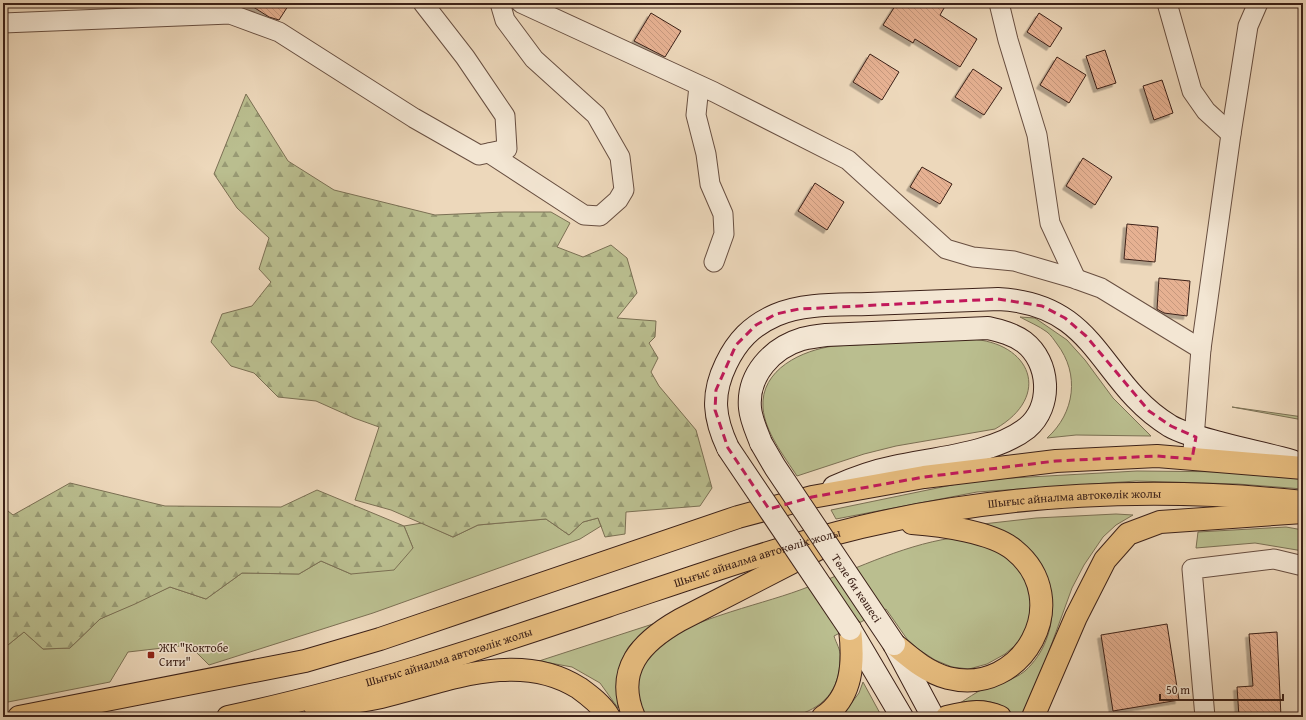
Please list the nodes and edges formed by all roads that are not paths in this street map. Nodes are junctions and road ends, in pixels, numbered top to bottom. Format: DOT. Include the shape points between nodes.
graph roads {
  1 [pos="423,3"];
  2 [pos="500,3"];
  3 [pos="521,3"];
  4 [pos="999,3"];
  5 [pos="1167,3"];
  6 [pos="1258,3"];
  7 [pos="3,23"];
  8 [pos="699,86"];
  9 [pos="1231,134"];
  10 [pos="489,153"];
  11 [pos="714,262"];
  12 [pos="1076,278"];
  13 [pos="1201,349"];
  14 [pos="1196,437"];
  15 [pos="1192,458"];
  16 [pos="1303,464"];
  17 [pos="1303,468"];
  18 [pos="812,497"];
  19 [pos="1303,502"];
  20 [pos="1303,512"];
  21 [pos="887,521"];
  22 [pos="859,527"];
  23 [pos="1303,566"];
  24 [pos="850,629"];
  25 [pos="894,644"];
  26 [pos="266,709"];
  27 [pos="632,713"];
  28 [pos="18,717"];
  29 [pos="228,717"];
  30 [pos="609,717"];
  31 [pos="823,717"];
  32 [pos="902,717"];
  33 [pos="933,717"];
  34 [pos="947,717"];
  35 [pos="1000,717"];
  36 [pos="1033,717"];
  37 [pos="1205,717"];
  1 -- 10 [label="street" via="465,57 505,116 507,149"];
  2 -- 10 [label="street" via="505,20 534,59 596,115 620,158 624,190 618,200 600,216 584,215"];
  3 -- 8 [label="street"];
  4 -- 12 [label="street" via="1037,135 1050,223"];
  5 -- 9 [label="street" via="1192,91 1206,111"];
  6 -- 9 [label="street" via="1248,26"];
  7 -- 10 [label="street" via="230,14 279,32 459,144 479,155"];
  8 -- 11 [label="street" via="696,115 706,154 710,184 723,214 724,234"];
  8 -- 12 [label="street" via="848,160 946,249 973,257 1014,261"];
  9 -- 13 [label="street"];
  12 -- 13 [label="street" via="1101,288"];
  13 -- 14 [label="street"];
  14 -- 15 [label="street"];
  14 -- 16 [label="main road"];
  14 -- 24 [label="main road, bridge" via="1171,426 1149,411 1086,336 1065,318 1020,300 824,305 776,314 756,325 736,345 716,390 720,432 728,448"];
  15 -- 17 [label="main road"];
  15 -- 18 [label="main road" via="1157,456 1056,461 924,477"];
  18 -- 25 [label="main road, Төле би көшесі, bridge" via="892,467 992,446 1028,427 1039,413 1045,396 1045,375 1037,357 1025,343 1009,333 988,328 826,335 784,347 770,357 758,372 751,391 750,408 761,443"];
  18 -- 28 [label="main road" via="738,517 380,639 305,660"];
  19 -- 21 [label="main road, Шығыс айналма автокөлік жолы" via="1249,496 1166,494 1058,497"];
  20 -- 36 [label="main road" via="1160,522 1128,534 1105,560 1076,617"];
  21 -- 22 [label="main road, Шығыс айналма автокөлік жолы"];
  21 -- 25 [label="main road" via="972,532 1014,549 1030,566 1040,586 1043,608 1037,632 1026,652 1009,667 992,675 970,680 948,678 922,667"];
  22 -- 26 [label="main road, Шығыс айналма автокөлік жолы" via="755,556 562,621 374,680"];
  22 -- 27 [label="main road" via="660,632 643,646 632,664 627,688"];
  23 -- 37 [label="street" via="1274,559 1192,569"];
  24 -- 31 [label="main road" via="853,653 850,682 840,702"];
  24 -- 32 [label="main road"];
  25 -- 33 [label="main road, Төле би көшесі"];
  26 -- 29 [label="main road, Шығыс айналма автокөлік жолы"];
  26 -- 30 [label="main road" via="347,704 473,673 502,670 546,674 569,682 592,696"];
  34 -- 35 [label="main road" via="973,711 988,712"];
}
